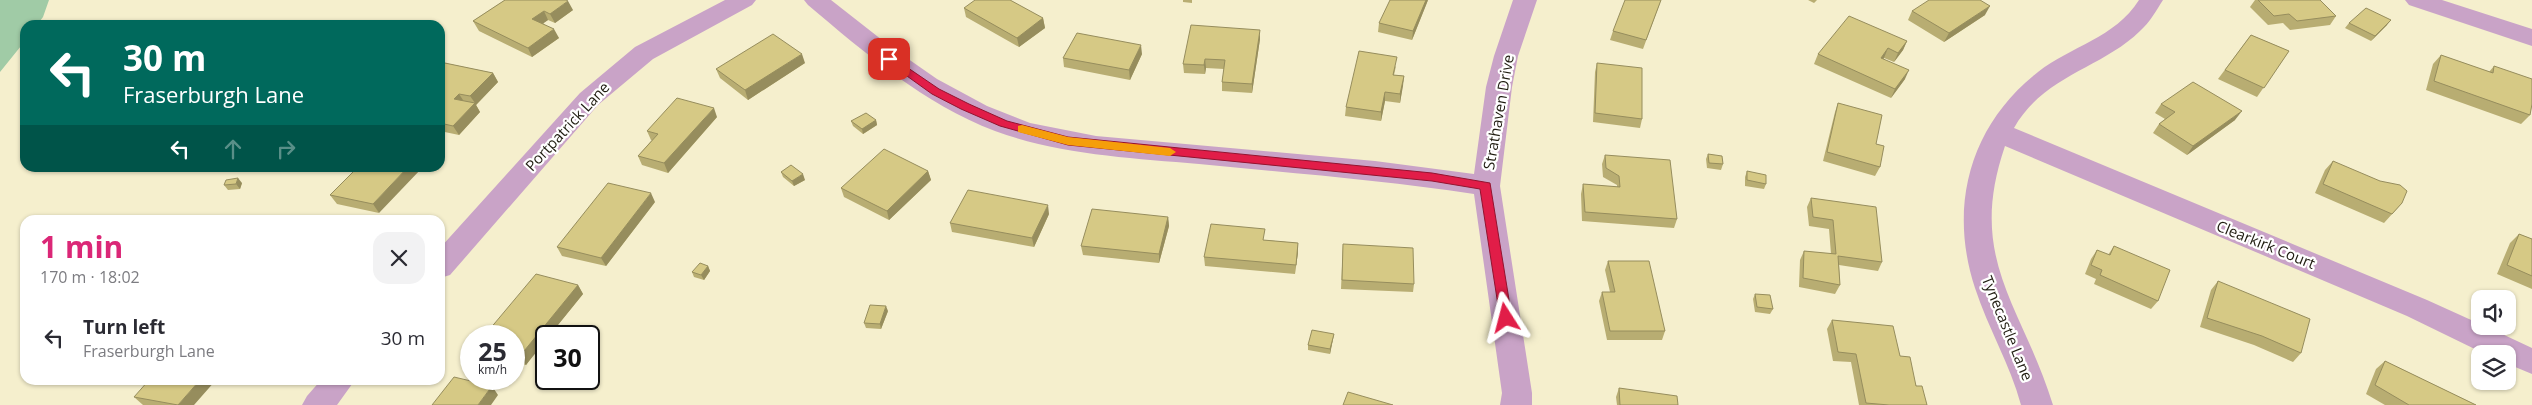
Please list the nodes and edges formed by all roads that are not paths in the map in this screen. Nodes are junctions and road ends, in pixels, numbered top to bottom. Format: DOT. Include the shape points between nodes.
graph roads {
  1 [pos="744,0"];
  2 [pos="816,0"];
  3 [pos="1525,0"];
  4 [pos="2151,0"];
  5 [pos="2417,0"];
  6 [pos="2475,9"];
  7 [pos="2532,38"];
  8 [pos="1998,132"];
  9 [pos="1486,186"];
  10 [pos="445,261"];
  11 [pos="2532,362"];
  12 [pos="336,385"];
  13 [pos="318,405"];
  14 [pos="1516,405"];
  15 [pos="2037,405"];
  1 -- 10 [label="street, Portpatrick Lane" via="644,53 606,83"];
  2 -- 9 [label="street" via="904,70 936,91 1004,124 1038,134 1111,147 1432,177"];
  3 -- 9 [label="street, Strathaven Drive" via="1499,87"];
  4 -- 8 [label="street, Tynecastle Lane" via="2120,37 2049,76 2017,103"];
  5 -- 6 [label="street"];
  6 -- 7 [label="street"];
  8 -- 11 [label="street, Clearkirk Court" via="2408,304"];
  8 -- 15 [label="street, Tynecastle Lane" via="1985,159 1979,186 1980,252 1989,288 2029,376"];
  9 -- 14 [label="street, Strathaven Drive" via="1517,393"];
  12 -- 13 [label="street"];
}
